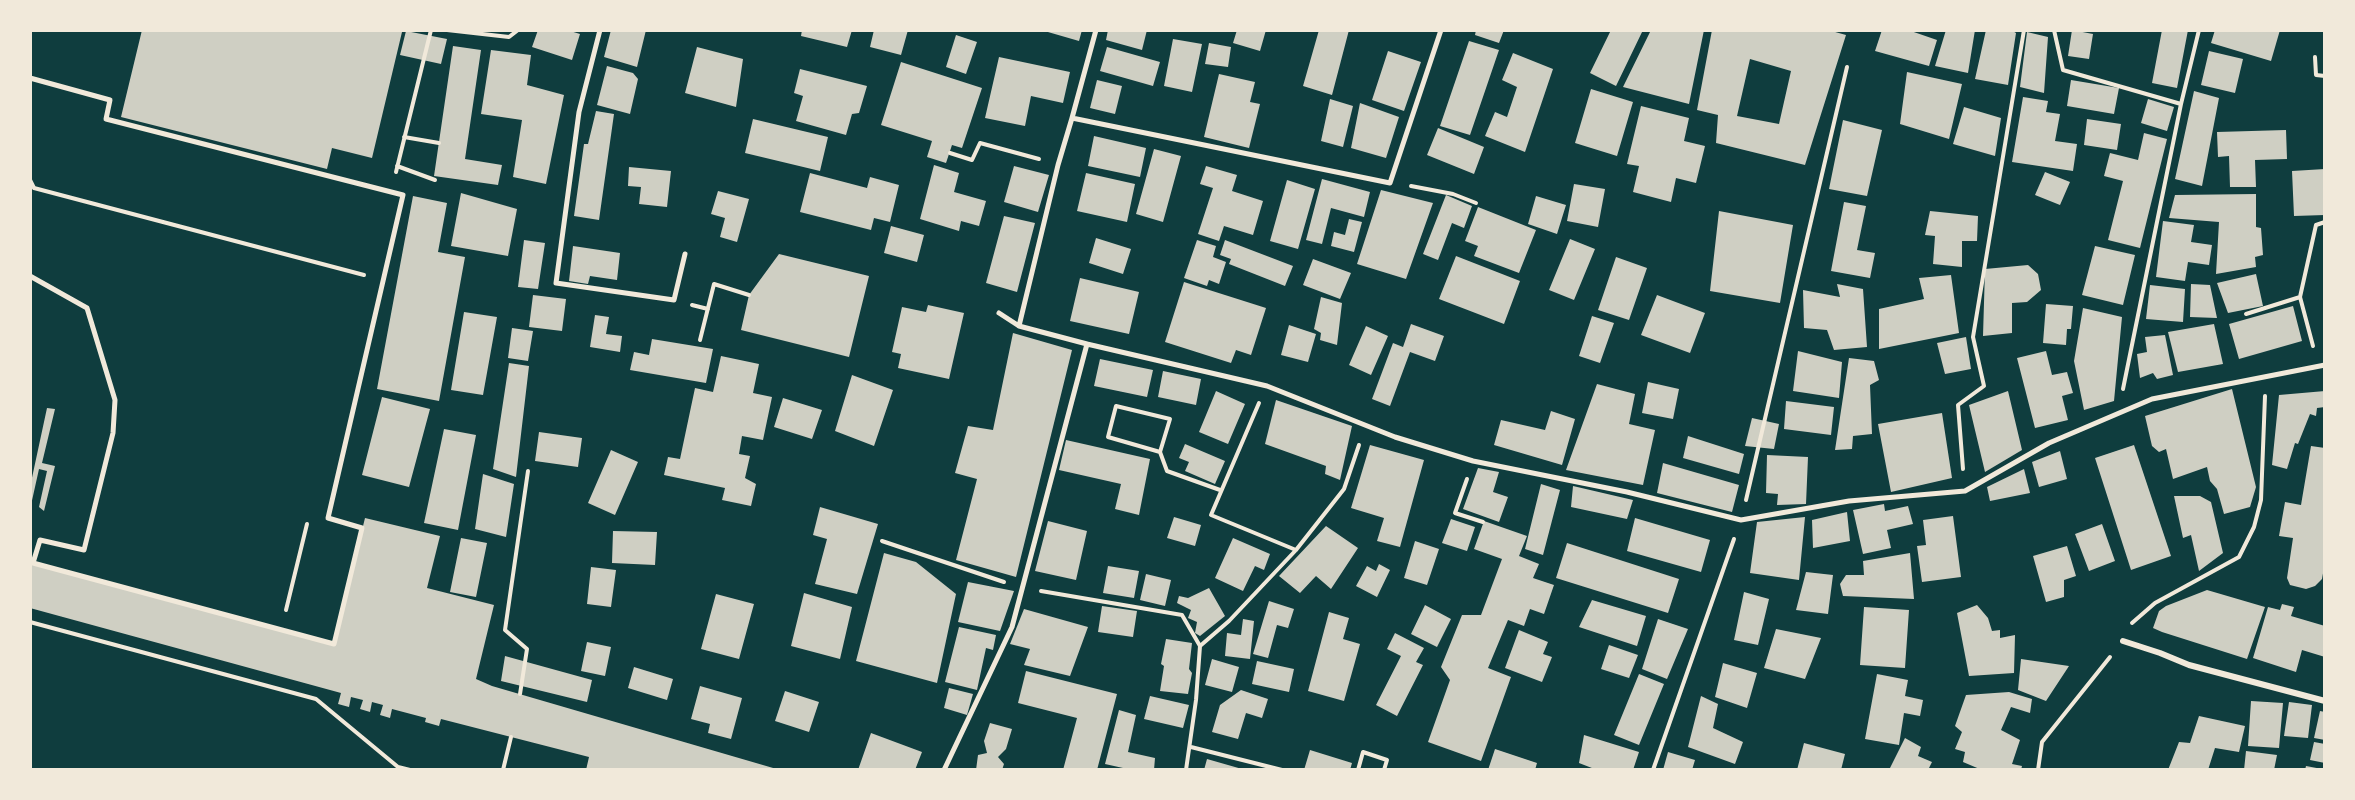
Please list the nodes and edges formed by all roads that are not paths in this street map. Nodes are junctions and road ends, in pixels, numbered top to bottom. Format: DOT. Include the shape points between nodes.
graph roads {
  1 [pos="600,30"];
  2 [pos="1096,30"];
  3 [pos="1441,30"];
  4 [pos="30,78"];
  5 [pos="1072,118"];
  6 [pos="685,254"];
  7 [pos="30,276"];
  8 [pos="999,313"];
  9 [pos="1020,326"];
  10 [pos="1087,344"];
  11 [pos="2325,365"];
  12 [pos="2123,640"];
  13 [pos="2325,701"];
  14 [pos="944,770"];
  1 -- 6 [label="street" via="579,112 556,283 674,300"];
  2 -- 5 [label="street"];
  3 -- 5 [label="street" via="1390,183"];
  4 -- 7 [label="street" via="110,100 106,119 403,195 328,518 362,528 334,644 33,563 40,540 84,550 113,433 115,400 87,308"];
  5 -- 9 [label="street"];
  8 -- 9 [label="street"];
  9 -- 10 [label="street"];
  10 -- 11 [label="street" via="1267,386 1395,437 1473,461 1741,520 1849,501 1965,490 2049,443 2152,399"];
  10 -- 14 [label="street" via="1012,627"];
  12 -- 13 [label="street" via="2189,665"];
}
